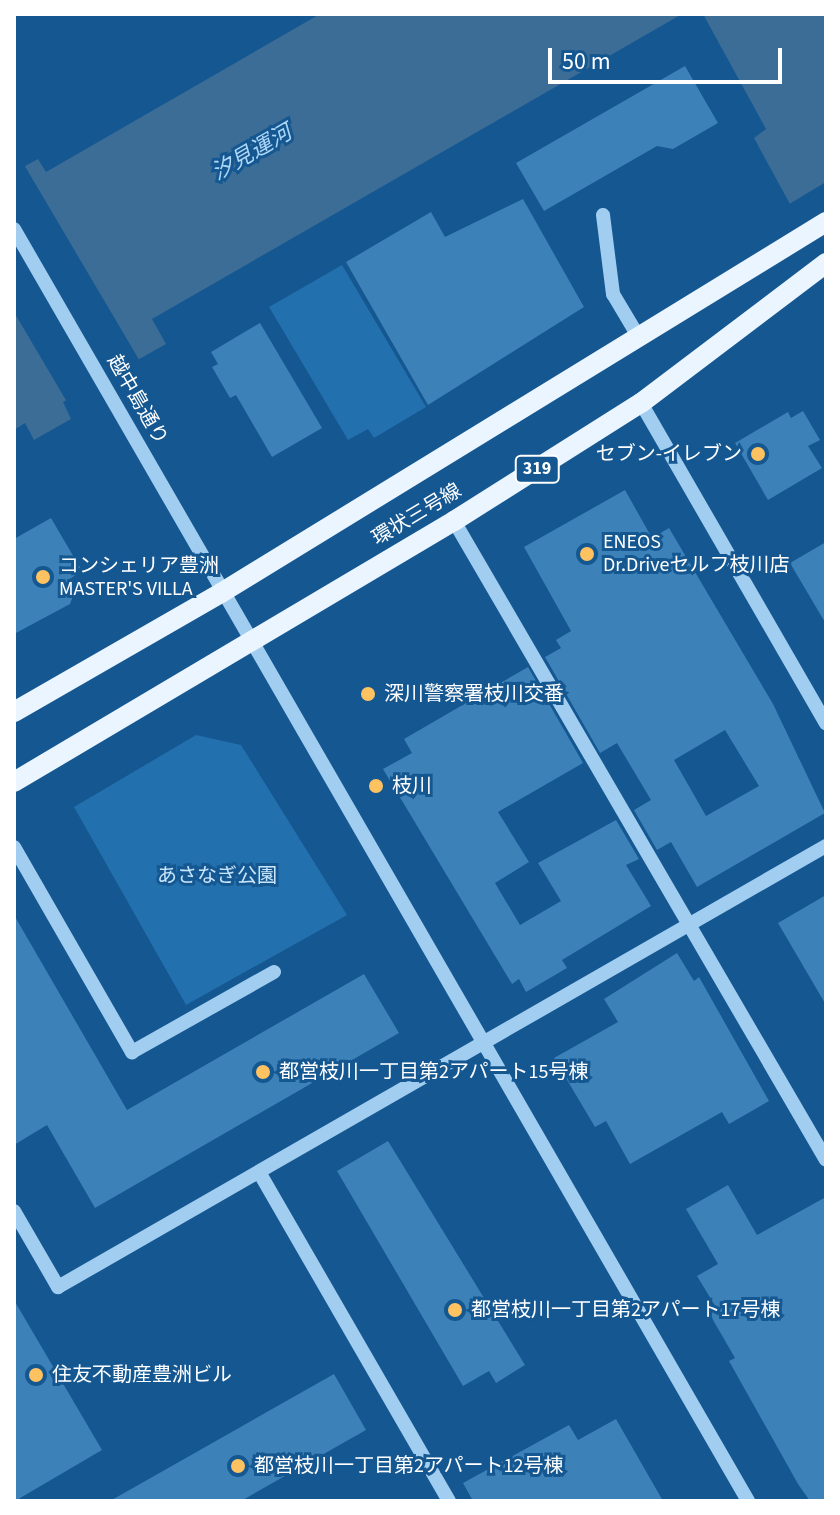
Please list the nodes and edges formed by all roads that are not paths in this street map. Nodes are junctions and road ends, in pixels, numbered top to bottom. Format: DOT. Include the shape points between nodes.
graph roads {
  1 [pos="603,215"];
  2 [pos="826,222"];
  3 [pos="14,229"];
  4 [pos="818,268"];
  5 [pos="638,336"];
  6 [pos="641,403"];
  7 [pos="454,521"];
  8 [pos="221,593"];
  9 [pos="250,643"];
  10 [pos="14,712"];
  11 [pos="826,723"];
  12 [pos="14,782"];
  13 [pos="826,846"];
  14 [pos="14,847"];
  15 [pos="689,924"];
  16 [pos="274,972"];
  17 [pos="485,1044"];
  18 [pos="826,1160"];
  19 [pos="259,1172"];
  20 [pos="14,1211"];
  21 [pos="449,1501"];
  22 [pos="748,1501"];
  1 -- 5 [label="street" via="613,294"];
  2 -- 5 [label="main road, 環状三号線"];
  3 -- 8 [label="street, 越中島通り"];
  4 -- 6 [label="main road, 環状三号線 / 319"];
  5 -- 8 [label="main road, 環状三号線"];
  6 -- 7 [label="main road, 環状三号線 / 319"];
  6 -- 11 [label="street"];
  7 -- 9 [label="main road, 環状三号線 / 319"];
  7 -- 15 [label="street"];
  8 -- 9 [label="street, 越中島通り"];
  8 -- 10 [label="main road, 環状三号線"];
  9 -- 12 [label="main road, 環状三号線 / 319"];
  9 -- 17 [label="street, 越中島通り"];
  13 -- 15 [label="street"];
  14 -- 16 [label="street" via="132,1052"];
  15 -- 17 [label="street"];
  15 -- 18 [label="street"];
  17 -- 19 [label="street"];
  17 -- 22 [label="street, 越中島通り"];
  19 -- 20 [label="street" via="58,1287"];
  19 -- 21 [label="street"];
}
